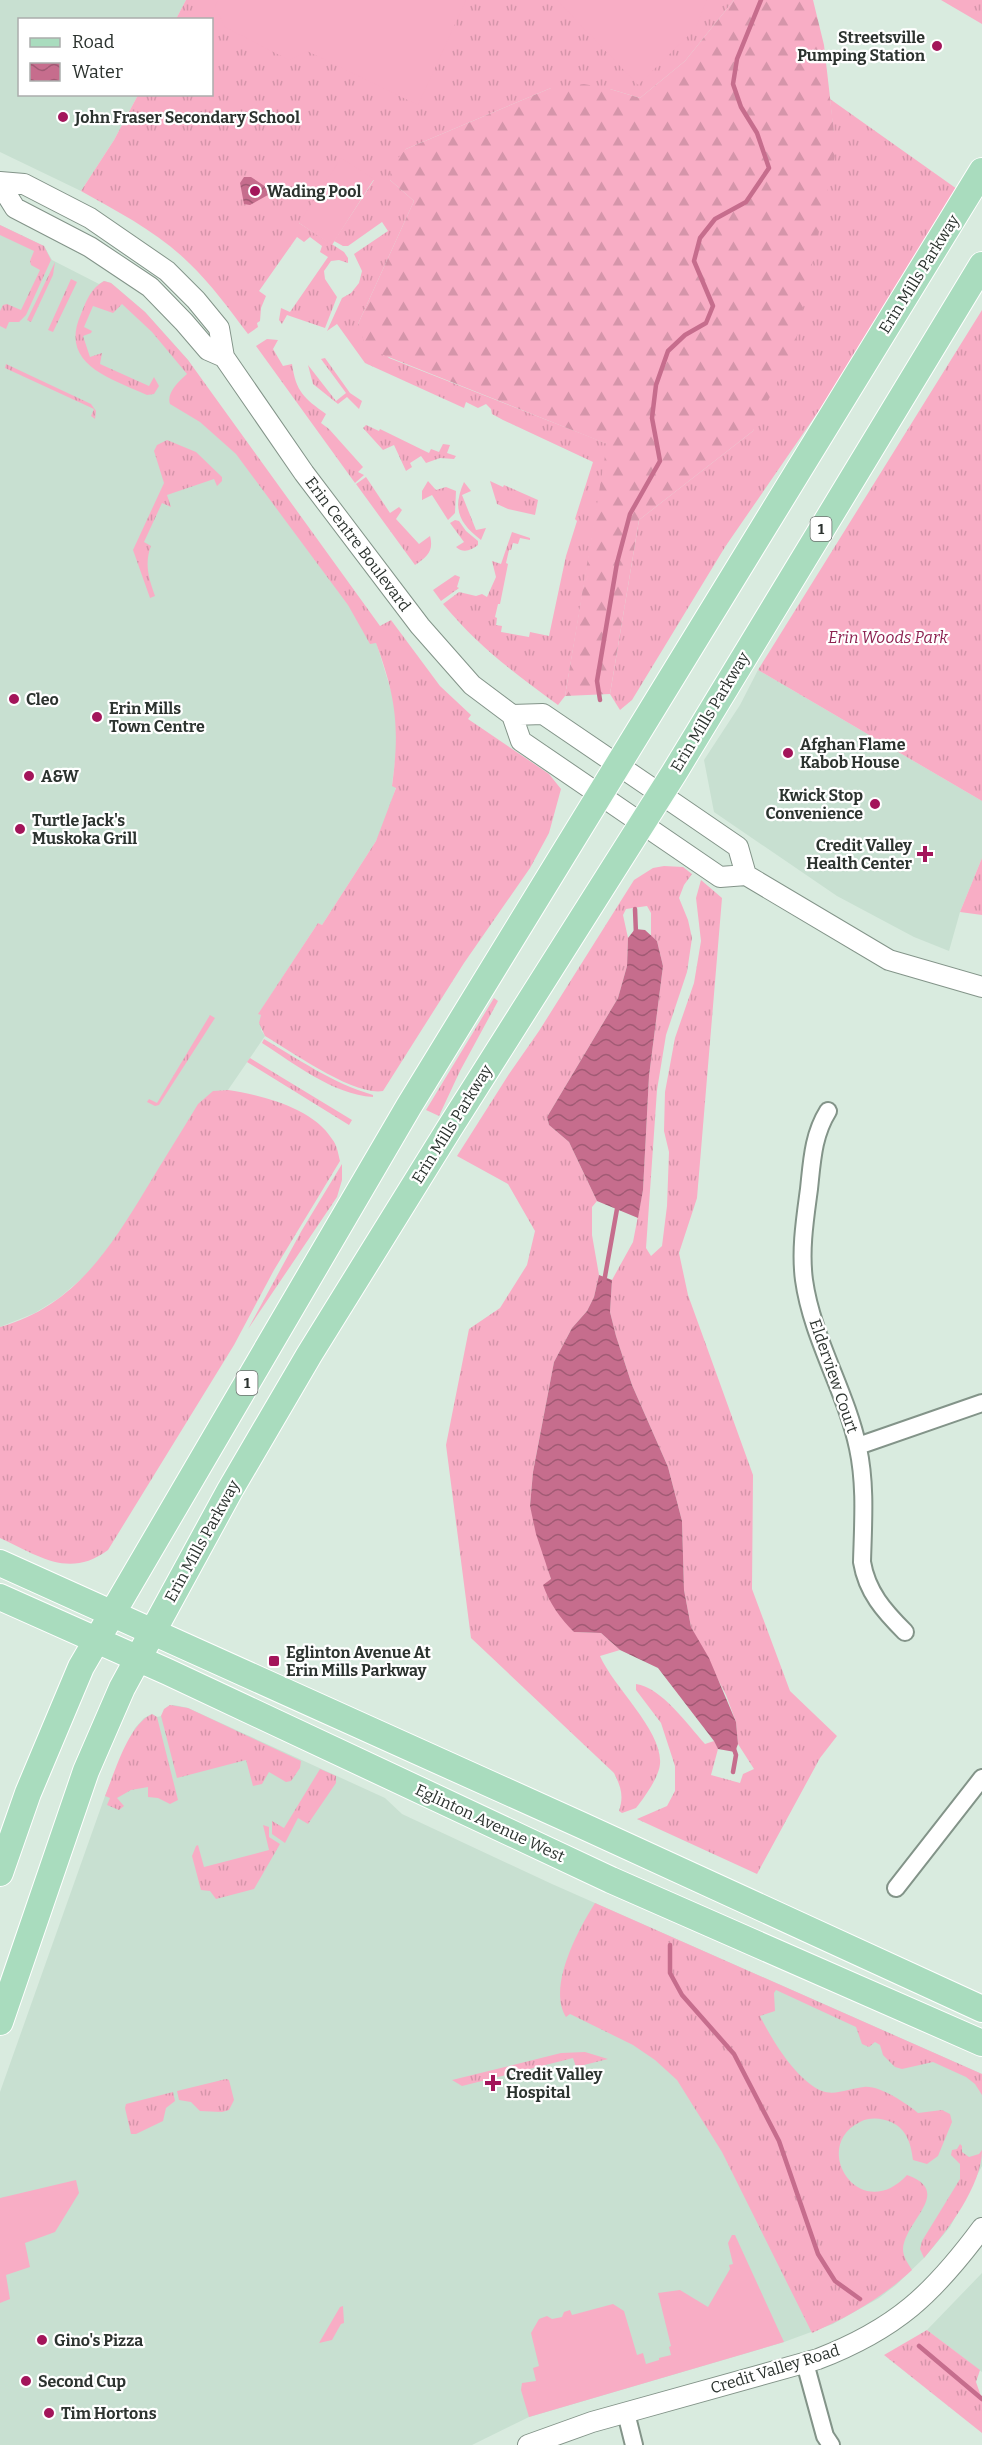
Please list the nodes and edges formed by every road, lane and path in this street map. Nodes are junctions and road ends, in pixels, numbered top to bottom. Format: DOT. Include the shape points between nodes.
graph roads {
  1 [pos="982,171"];
  2 [pos="0,183"];
  3 [pos="982,265"];
  4 [pos="512,715"];
  5 [pos="618,765"];
  6 [pos="660,794"];
  7 [pos="600,795"];
  8 [pos="642,823"];
  9 [pos="746,875"];
  10 [pos="982,987"];
  11 [pos="828,1111"];
  12 [pos="982,1403"];
  13 [pos="858,1446"];
  14 [pos="0,1563"];
  15 [pos="0,1597"];
  16 [pos="112,1613"];
  17 [pos="153,1632"];
  18 [pos="905,1632"];
  19 [pos="96,1640"];
  20 [pos="138,1659"];
  21 [pos="982,1778"];
  22 [pos="0,1873"];
  23 [pos="896,1888"];
  24 [pos="982,2009"];
  25 [pos="0,2022"];
  26 [pos="982,2043"];
  27 [pos="982,2228"];
  28 [pos="805,2363"];
  29 [pos="626,2413"];
  30 [pos="528,2445"];
  31 [pos="634,2445"];
  32 [pos="831,2445"];
  1 -- 5 [label="main road, Erin Mills Parkway / 1"];
  2 -- 4 [label="street, Erin Centre Boulevard" via="15,208 90,247 150,287 208,350 224,357 304,473 420,626 472,685"];
  3 -- 6 [label="main road, Erin Mills Parkway / 1"];
  4 -- 5 [label="street" via="543,714"];
  4 -- 7 [label="street" via="521,741"];
  5 -- 6 [label="street"];
  5 -- 7 [label="main road, Erin Mills Parkway / 1"];
  6 -- 8 [label="main road, Erin Mills Parkway / 1"];
  6 -- 9 [label="street" via="738,847"];
  7 -- 8 [label="street"];
  7 -- 16 [label="main road, Erin Mills Parkway / 1" via="409,1106"];
  8 -- 9 [label="street" via="720,877"];
  8 -- 17 [label="main road, Erin Mills Parkway / 1" via="309,1355"];
  9 -- 10 [label="street" via="889,960"];
  11 -- 13 [label="street, Elderview Court" via="819,1126 814,1148 804,1231 804,1281"];
  12 -- 13 [label="street"];
  13 -- 18 [label="street, Elderview Court" via="864,1575 885,1612"];
  14 -- 16 [label="main road"];
  15 -- 19 [label="main road, Eglinton Avenue West"];
  16 -- 17 [label="main road"];
  16 -- 19 [label="main road, Erin Mills Parkway / 1"];
  17 -- 20 [label="main road, Erin Mills Parkway / 1"];
  17 -- 24 [label="main road"];
  19 -- 20 [label="main road, Eglinton Avenue West"];
  19 -- 22 [label="main road, Erin Mills Parkway / 1" via="59,1717"];
  20 -- 25 [label="main road, Erin Mills Parkway / 1" via="86,1771"];
  20 -- 26 [label="main road, Eglinton Avenue West" via="610,1880"];
  21 -- 23 [label="street"];
  27 -- 28 [label="street, Credit Valley Road" via="941,2280 910,2310 854,2344"];
  28 -- 29 [label="street, Credit Valley Road"];
  28 -- 32 [label="street"];
  29 -- 30 [label="street, Credit Valley Road"];
  29 -- 31 [label="street"];
}
